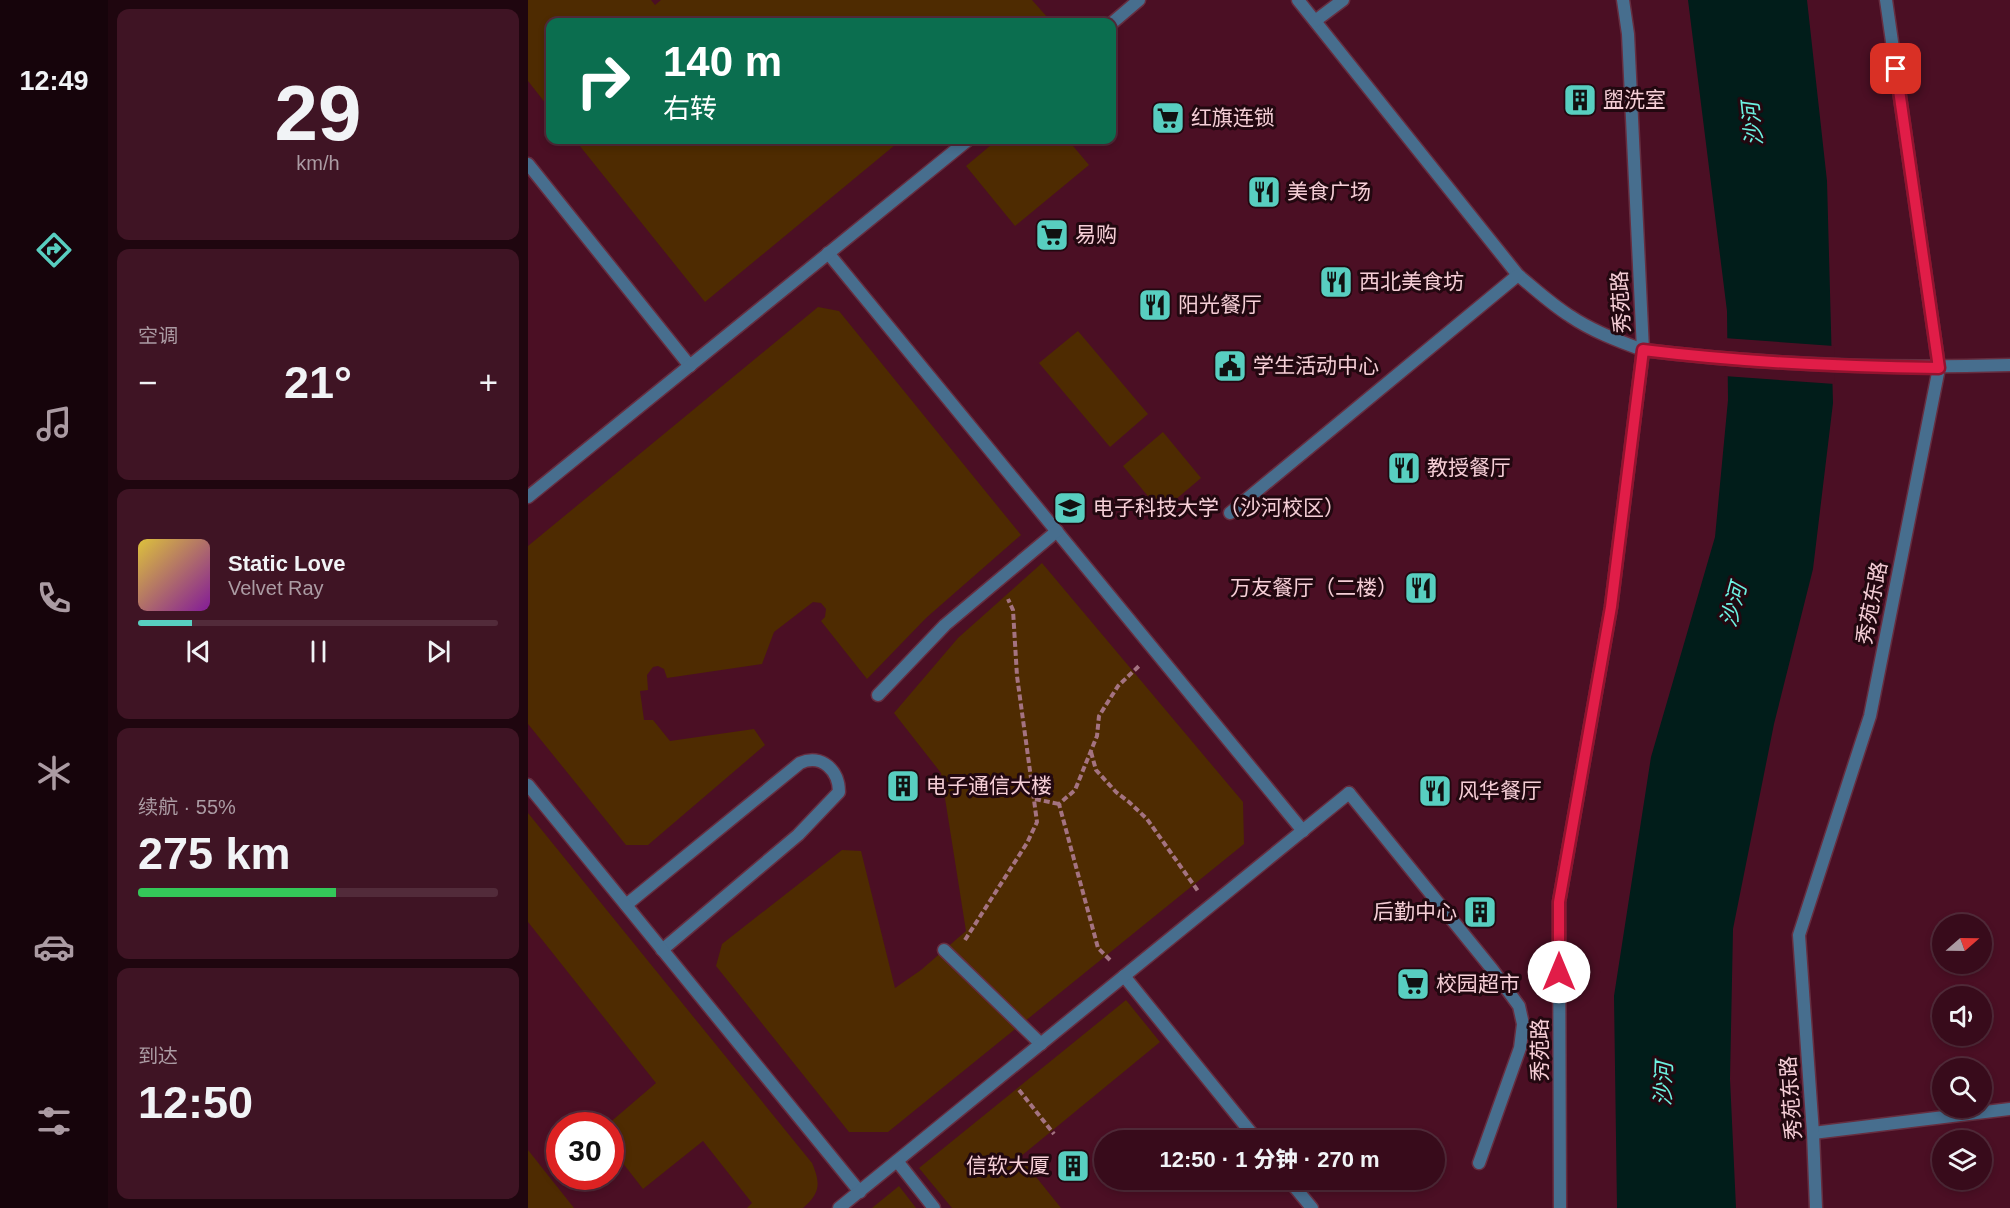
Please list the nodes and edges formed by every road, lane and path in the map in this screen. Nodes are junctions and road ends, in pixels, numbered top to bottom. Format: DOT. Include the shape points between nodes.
graph roads {
  1 [pos="1139,0"];
  2 [pos="1298,0"];
  3 [pos="1343,0"];
  4 [pos="1623,0"];
  5 [pos="1886,0"];
  6 [pos="1116,20"];
  7 [pos="1316,21"];
  8 [pos="963,144"];
  9 [pos="528,164"];
  10 [pos="828,253"];
  11 [pos="1518,275"];
  12 [pos="1643,350"];
  13 [pos="2010,365"];
  14 [pos="690,366"];
  15 [pos="1939,368"];
  16 [pos="528,497"];
  17 [pos="1230,513"];
  18 [pos="1057,531"];
  19 [pos="999,580"];
  20 [pos="1156,651"];
  21 [pos="878,694"];
  22 [pos="1091,751"];
  23 [pos="528,785"];
  24 [pos="1035,799"];
  25 [pos="1059,804"];
  26 [pos="1303,831"];
  27 [pos="626,905"];
  28 [pos="1209,907"];
  29 [pos="662,950"];
  30 [pos="948,955"];
  31 [pos="1124,976"];
  32 [pos="1041,1044"];
  33 [pos="1006,1072"];
  34 [pos="2010,1109"];
  35 [pos="1249,1130"];
  36 [pos="1813,1133"];
  37 [pos="1054,1134"];
  38 [pos="897,1161"];
  39 [pos="1479,1163"];
  40 [pos="1297,1190"];
  41 [pos="860,1191"];
  42 [pos="839,1208"];
  43 [pos="934,1208"];
  44 [pos="1312,1208"];
  45 [pos="1560,1208"];
  46 [pos="1816,1208"];
  1 -- 6 [label="street"];
  2 -- 7 [label="street"];
  3 -- 7 [label="street"];
  4 -- 12 [label="street, 秀苑路" via="1628,34"];
  5 -- 15 [label="street, 秀苑东路"];
  7 -- 11 [label="street"];
  8 -- 10 [label="street"];
  9 -- 14 [label="street"];
  10 -- 14 [label="street"];
  10 -- 18 [label="street"];
  11 -- 12 [label="street" via="1572,318"];
  11 -- 17 [label="street"];
  12 -- 15 [label="street" via="1850,367"];
  12 -- 45 [label="street, 秀苑路" via="1611,607 1559,902"];
  13 -- 15 [label="street"];
  14 -- 16 [label="street"];
  15 -- 36 [label="street, 秀苑东路" via="1870,716 1799,935"];
  18 -- 19 [label="street"];
  18 -- 20 [label="street"];
  19 -- 21 [label="street" via="945,625"];
  19 -- 24 [label="path" via="1013,610 1017,676"];
  20 -- 22 [label="path" via="1118,686 1099,716"];
  20 -- 26 [label="street"];
  22 -- 25 [label="path" via="1076,790"];
  22 -- 28 [label="path" via="1096,770 1147,819"];
  23 -- 27 [label="street"];
  24 -- 25 [label="path"];
  24 -- 30 [label="path" via="1037,822 1027,843"];
  25 -- 31 [label="path" via="1098,948"];
  26 -- 28 [label="street"];
  26 -- 39 [label="street" via="1349,794 1519,1006 1523,1024 1520,1048"];
  27 -- 29 [label="street"];
  27 -- 29 [label="street" via="800,763 818,760 835,774 839,792 821,812"];
  28 -- 31 [label="street"];
  29 -- 41 [label="street"];
  30 -- 32 [label="street"];
  31 -- 32 [label="street"];
  31 -- 35 [label="street"];
  32 -- 33 [label="street"];
  33 -- 37 [label="path"];
  33 -- 38 [label="street"];
  34 -- 36 [label="street"];
  36 -- 46 [label="street, 秀苑东路"];
  38 -- 41 [label="street"];
  38 -- 43 [label="street"];
  40 -- 44 [label="street"];
  41 -- 42 [label="street"];
}
